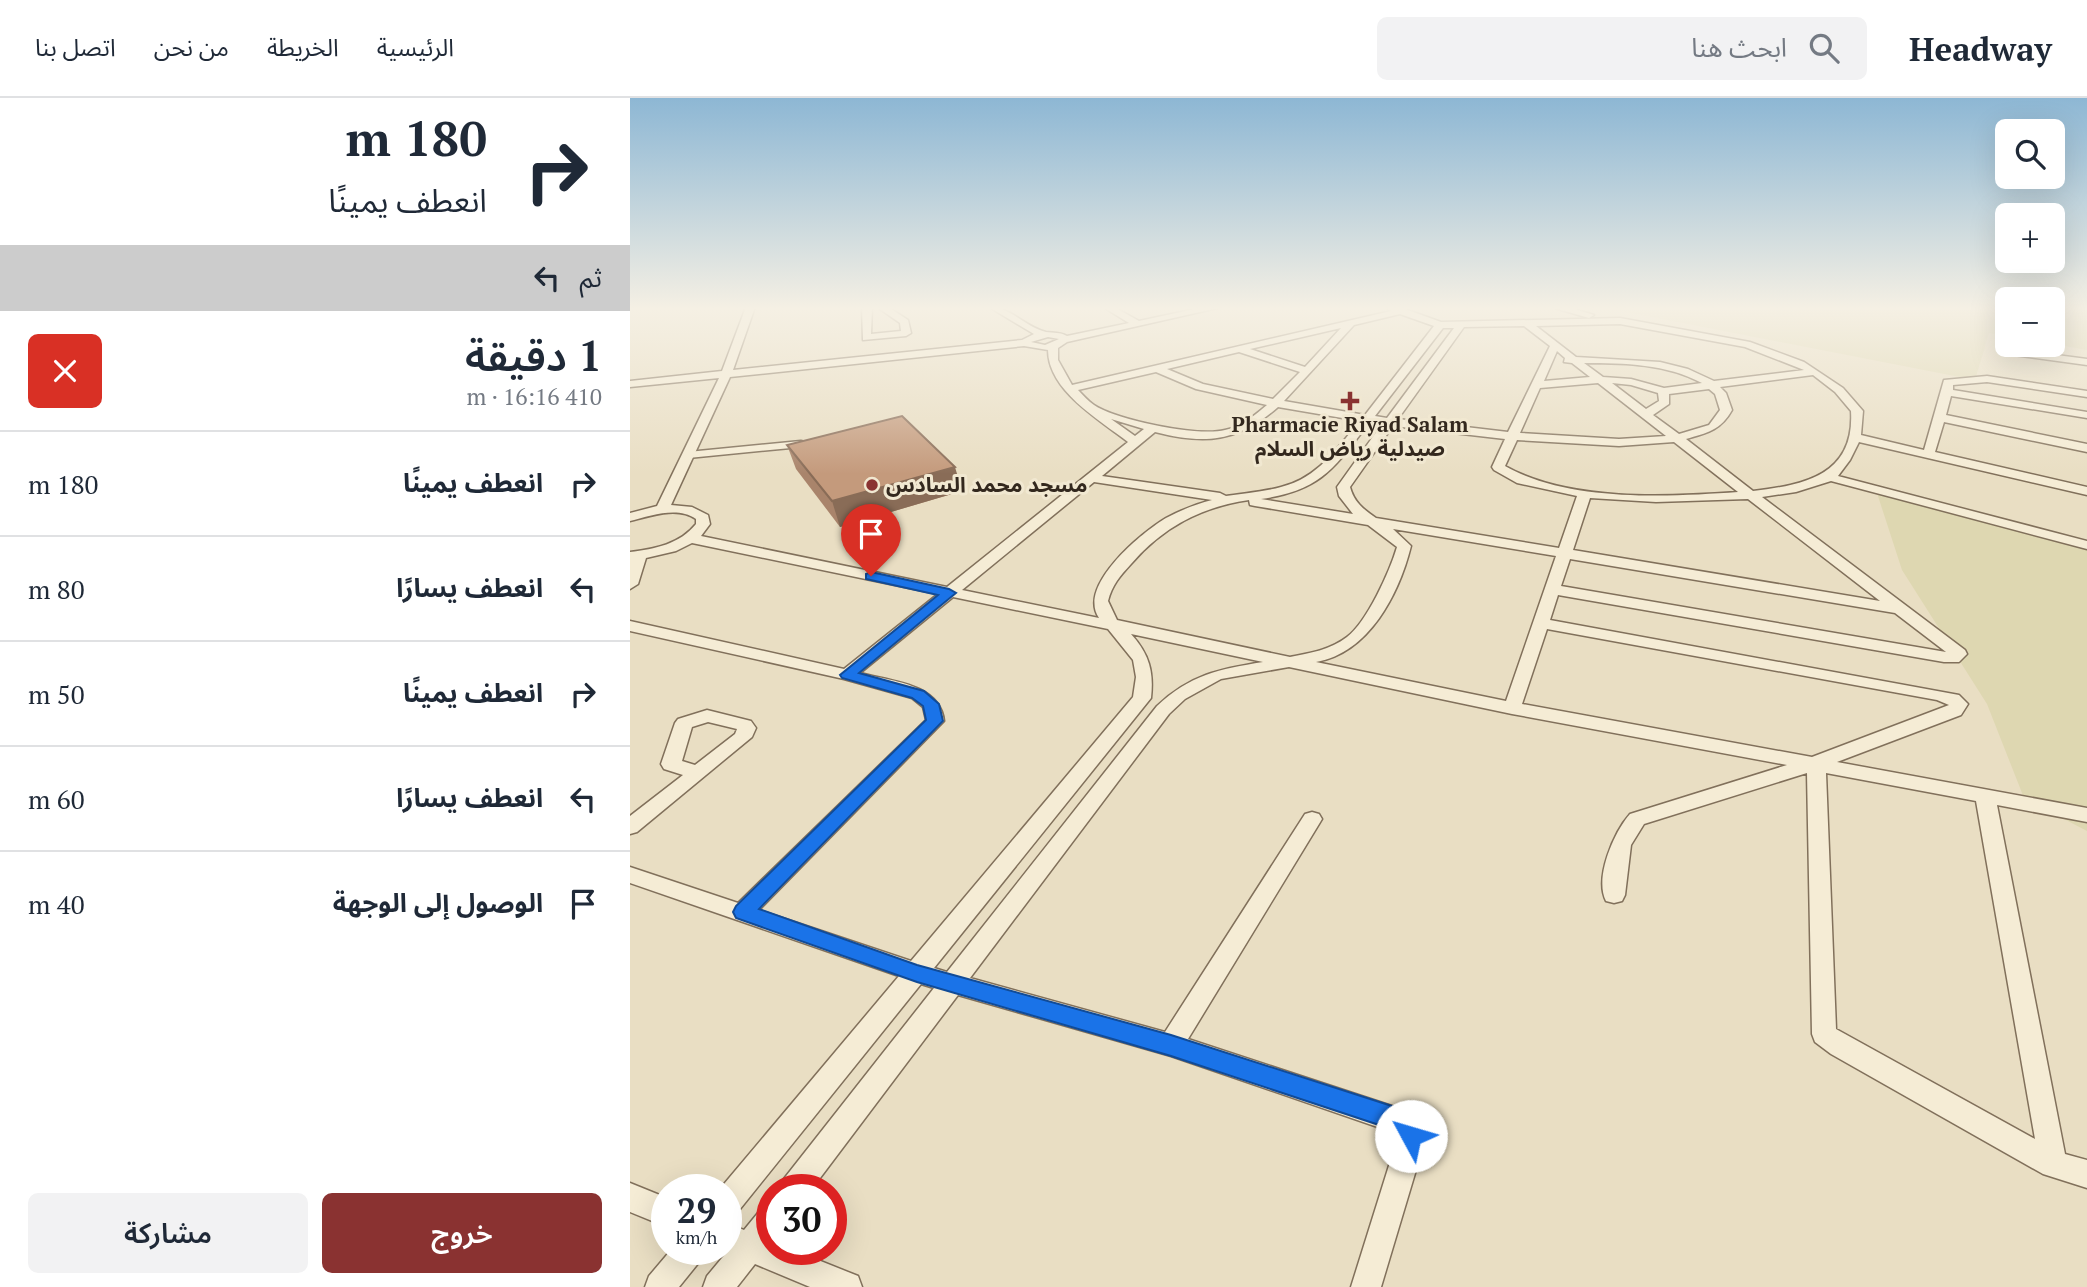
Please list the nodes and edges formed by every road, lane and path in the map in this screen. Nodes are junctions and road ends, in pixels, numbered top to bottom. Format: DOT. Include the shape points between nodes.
graph roads {
  1 [pos="730,362"];
  2 [pos="837,362"];
  3 [pos="1056,362"];
  4 [pos="1181,362"];
  5 [pos="1281,362"];
  6 [pos="1309,362"];
  7 [pos="1417,362"];
  8 [pos="1426,362"];
  9 [pos="1546,362"];
  10 [pos="1577,362"];
  11 [pos="1644,362"];
  12 [pos="1796,362"];
  13 [pos="1157,368"];
  14 [pos="1305,370"];
  15 [pos="1815,372"];
  16 [pos="726,374"];
  17 [pos="1599,379"];
  18 [pos="630,384"];
  19 [pos="1535,385"];
  20 [pos="1714,385"];
  21 [pos="1068,389"];
  22 [pos="1663,391"];
  23 [pos="1947,392"];
  24 [pos="2087,394"];
  25 [pos="1273,403"];
  26 [pos="1093,409"];
  27 [pos="1646,414"];
  28 [pos="2087,415"];
  29 [pos="1369,417"];
  30 [pos="1938,417"];
  31 [pos="1389,420"];
  32 [pos="1154,427"];
  33 [pos="1510,437"];
  34 [pos="1676,437"];
  35 [pos="1854,437"];
  36 [pos="1135,442"];
  37 [pos="811,447"];
  38 [pos="2087,448"];
  39 [pos="1929,453"];
  40 [pos="688,456"];
  41 [pos="1829,477"];
  42 [pos="1091,478"];
  43 [pos="2087,491"];
  44 [pos="1585,493"];
  45 [pos="1754,496"];
  46 [pos="1233,499"];
  47 [pos="662,510"];
  48 [pos="630,517"];
  49 [pos="1374,521"];
  50 [pos="690,538"];
  51 [pos="2087,545"];
  52 [pos="1565,552"];
  53 [pos="635,555"];
  54 [pos="630,584"];
  55 [pos="1552,589"];
  56 [pos="949,593"];
  57 [pos="1904,610"];
  58 [pos="1108,623"];
  59 [pos="1541,623"];
  60 [pos="630,626"];
  61 [pos="1294,663"];
  62 [pos="847,675"];
  63 [pos="1513,708"];
  64 [pos="1816,763"];
  65 [pos="697,773"];
  66 [pos="1985,795"];
  67 [pos="2087,815"];
  68 [pos="1312,819"];
  69 [pos="630,827"];
  70 [pos="630,874"];
  71 [pos="1614,895"];
  72 [pos="743,912"];
  73 [pos="917,973"];
  74 [pos="951,984"];
  75 [pos="1171,1045"];
  76 [pos="2053,1164"];
  77 [pos="805,1174"];
  78 [pos="2087,1174"];
  79 [pos="742,1185"];
  80 [pos="630,1197"];
  81 [pos="651,1206"];
  82 [pos="742,1244"];
  83 [pos="678,1265"];
  84 [pos="728,1265"];
  85 [pos="660,1287"];
  86 [pos="718,1287"];
  87 [pos="847,1287"];
  88 [pos="1366,1287"];
  1 -- 16 [label="street"];
  2 -- 16 [label="street"];
  3 -- 21 [label="street"];
  4 -- 13 [label="street"];
  5 -- 14 [label="street"];
  6 -- 14 [label="street"];
  7 -- 29 [label="street"];
  8 -- 31 [label="street"];
  9 -- 19 [label="street"];
  10 -- 17 [label="street"];
  11 -- 20 [label="street"];
  12 -- 15 [label="street"];
  13 -- 21 [label="street"];
  13 -- 25 [label="street" via="1203,387"];
  14 -- 25 [label="street"];
  15 -- 20 [label="street"];
  15 -- 35 [label="street" via="1857,411"];
  16 -- 18 [label="street"];
  16 -- 40 [label="street"];
  17 -- 19 [label="street"];
  17 -- 22 [label="street" via="1630,381"];
  17 -- 27 [label="street"];
  19 -- 33 [label="street"];
  20 -- 22 [label="street"];
  20 -- 34 [label="street" via="1726,403 1723,416 1712,427"];
  21 -- 26 [label="street"];
  22 -- 27 [label="street" via="1665,402"];
  23 -- 24 [label="street" via="1948,382 1987,379"];
  23 -- 28 [label="street"];
  23 -- 30 [label="street"];
  25 -- 29 [label="street"];
  25 -- 32 [label="street" via="1233,432 1200,436"];
  26 -- 32 [label="street"];
  26 -- 36 [label="street"];
  27 -- 34 [label="street"];
  29 -- 31 [label="street"];
  29 -- 46 [label="street" via="1312,479 1276,493"];
  30 -- 38 [label="street"];
  30 -- 39 [label="street"];
  31 -- 33 [label="street"];
  31 -- 49 [label="street" via="1343,487 1343,497"];
  32 -- 36 [label="street"];
  33 -- 34 [label="street" via="1603,442"];
  33 -- 44 [label="street" via="1498,467 1503,472 1522,481"];
  34 -- 45 [label="street"];
  35 -- 39 [label="street"];
  35 -- 41 [label="street"];
  36 -- 42 [label="street"];
  37 -- 40 [label="lane" via="798,443"];
  39 -- 43 [label="street"];
  40 -- 47 [label="street"];
  41 -- 45 [label="street"];
  41 -- 51 [label="street"];
  42 -- 46 [label="street"];
  42 -- 56 [label="street"];
  44 -- 45 [label="street" via="1679,500"];
  44 -- 52 [label="street"];
  45 -- 57 [label="street"];
  46 -- 49 [label="street"];
  46 -- 58 [label="street" via="1182,513 1136,548 1104,587 1102,610"];
  47 -- 48 [label="street"];
  47 -- 50 [label="street" via="689,510 703,518 699,531"];
  49 -- 52 [label="street"];
  49 -- 61 [label="street" via="1404,546 1385,594 1354,640 1323,656"];
  50 -- 53 [label="street"];
  50 -- 56 [label="street"];
  52 -- 55 [label="street"];
  52 -- 57 [label="street"];
  53 -- 54 [label="street"];
  55 -- 57 [label="street" via="1948,658 1959,656"];
  55 -- 59 [label="street"];
  56 -- 58 [label="street"];
  56 -- 62 [label="street"];
  58 -- 61 [label="street"];
  58 -- 73 [label="street" via="1125,636 1143,661 1147,675 1142,698"];
  59 -- 63 [label="street"];
  59 -- 64 [label="street" via="1939,695 1959,704 1955,711"];
  60 -- 62 [label="street"];
  61 -- 63 [label="street"];
  61 -- 74 [label="street" via="1216,675 1179,695"];
  62 -- 72 [label="street" via="918,694 930,704 935,721"];
  63 -- 64 [label="street"];
  64 -- 66 [label="street"];
  64 -- 71 [label="street" via="1637,819 1616,860"];
  64 -- 76 [label="street" via="1824,1034"];
  65 -- 69 [label="street"];
  66 -- 67 [label="street"];
  66 -- 76 [label="street"];
  68 -- 75 [label="street"];
  70 -- 72 [label="street"];
  72 -- 73 [label="street"];
  73 -- 74 [label="street"];
  73 -- 79 [label="street"];
  74 -- 75 [label="street"];
  74 -- 77 [label="street"];
  75 -- 88 [label="street" via="1395,1118 1408,1127 1411,1140"];
  76 -- 78 [label="street"];
  80 -- 81 [label="street"];
  82 -- 87 [label="street"];
  83 -- 85 [label="street"];
  84 -- 86 [label="street"];
}
